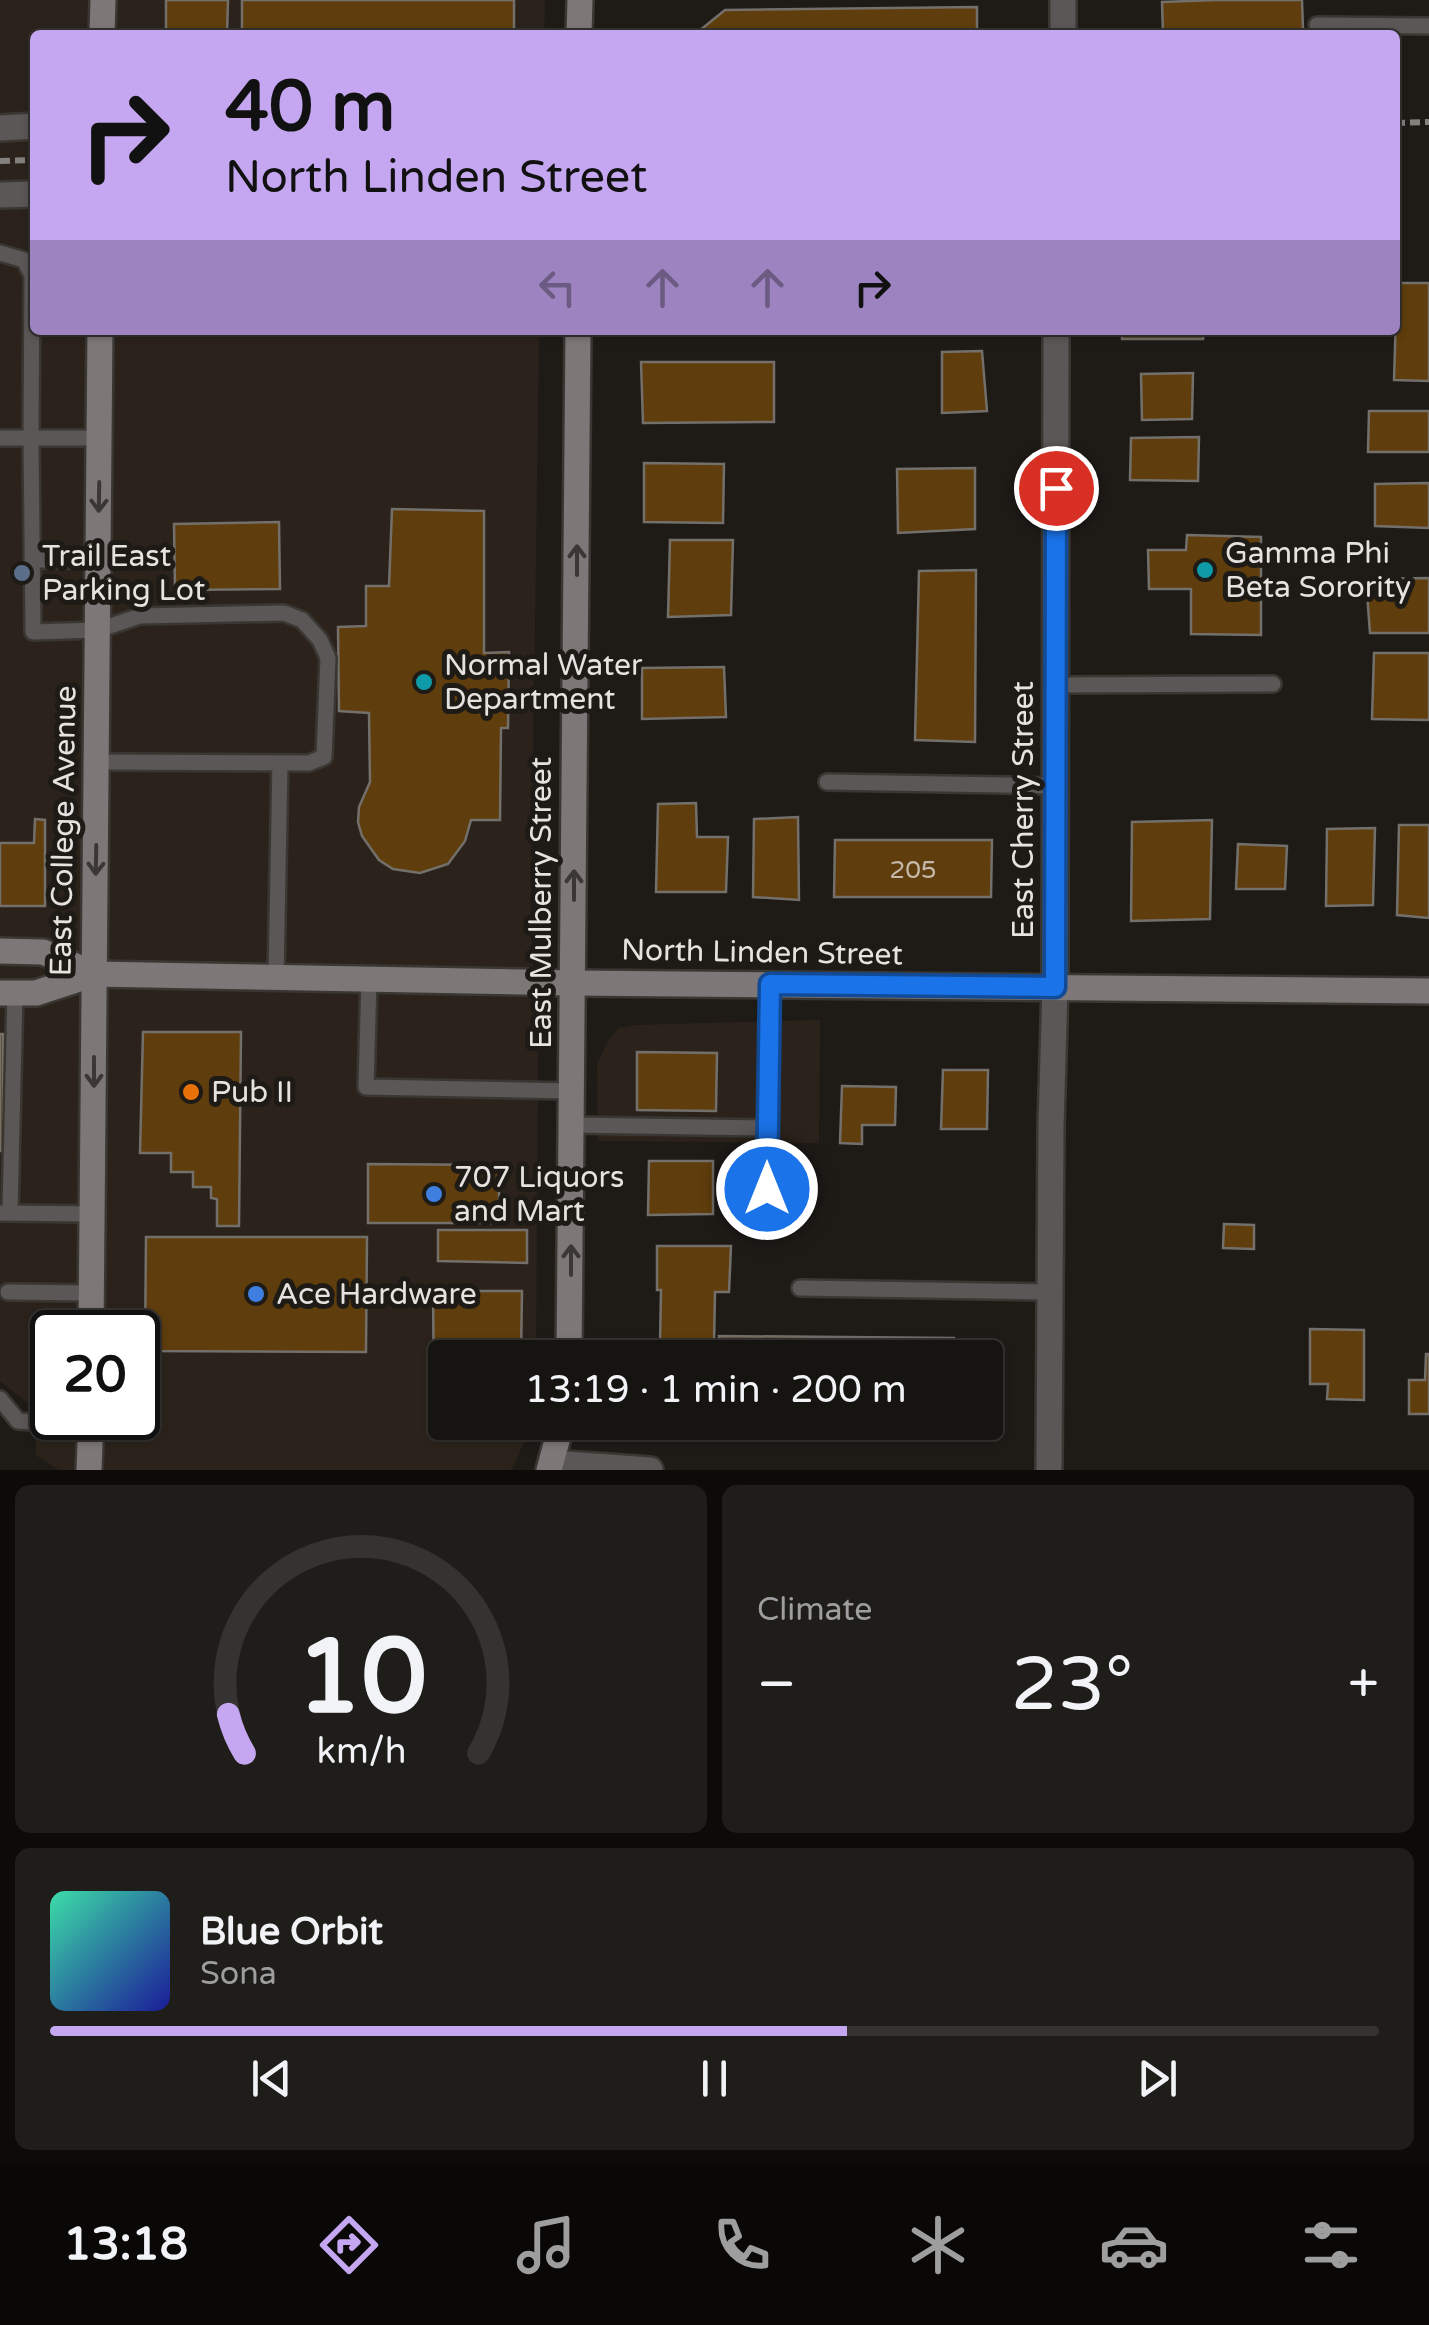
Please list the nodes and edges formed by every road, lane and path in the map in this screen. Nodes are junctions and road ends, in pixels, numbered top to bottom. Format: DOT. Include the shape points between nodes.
graph roads {
  1 [pos="102,0"];
  2 [pos="580,0"];
  3 [pos="1063,0"];
  4 [pos="1317,24"];
  5 [pos="1429,26"];
  6 [pos="102,30"];
  7 [pos="580,30"];
  8 [pos="1063,30"];
  9 [pos="1429,122"];
  10 [pos="1400,123"];
  11 [pos="30,126"];
  12 [pos="0,128"];
  13 [pos="30,160"];
  14 [pos="0,161"];
  15 [pos="30,194"];
  16 [pos="0,196"];
  17 [pos="0,253"];
  18 [pos="30,271"];
  19 [pos="32,335"];
  20 [pos="100,335"];
  21 [pos="578,335"];
  22 [pos="1056,335"];
  23 [pos="0,438"];
  24 [pos="31,438"];
  25 [pos="99,438"];
  26 [pos="32,560"];
  27 [pos="98,560"];
  28 [pos="98,630"];
  29 [pos="1273,684"];
  30 [pos="1055,685"];
  31 [pos="97,762"];
  32 [pos="280,763"];
  33 [pos="827,782"];
  34 [pos="1055,786"];
  35 [pos="0,950"];
  36 [pos="94,974"];
  37 [pos="276,978"];
  38 [pos="369,979"];
  39 [pos="573,982"];
  40 [pos="770,984"];
  41 [pos="1055,987"];
  42 [pos="1429,992"];
  43 [pos="8,993"];
  44 [pos="572,1091"];
  45 [pos="572,1125"];
  46 [pos="768,1128"];
  47 [pos="5,1213"];
  48 [pos="92,1214"];
  49 [pos="767,1220"];
  50 [pos="800,1288"];
  51 [pos="8,1292"];
  52 [pos="1050,1292"];
  53 [pos="91,1294"];
  54 [pos="91,1310"];
  55 [pos="569,1340"];
  56 [pos="0,1399"];
  57 [pos="30,1421"];
  58 [pos="90,1440"];
  59 [pos="558,1440"];
  60 [pos="551,1466"];
  61 [pos="90,1470"];
  62 [pos="650,1470"];
  63 [pos="1049,1470"];
  1 -- 6 [label="main road"];
  2 -- 7 [label="main road"];
  3 -- 8 [label="street"];
  4 -- 5 [label="lane"];
  9 -- 10 [label="path"];
  11 -- 12 [label="street"];
  13 -- 14 [label="path"];
  15 -- 16 [label="street"];
  17 -- 18 [label="lane" via="24,260"];
  19 -- 24 [label="lane"];
  20 -- 25 [label="main road, East College Avenue"];
  39 -- 21 [label="main road, East Mulberry Street, one-way"];
  22 -- 30 [label="street, East Cherry Street"];
  23 -- 24 [label="lane"];
  24 -- 25 [label="lane"];
  24 -- 26 [label="lane"];
  25 -- 27 [label="main road, East College Avenue, one-way"];
  26 -- 27 [label="lane"];
  26 -- 28 [label="lane" via="32,632"];
  27 -- 28 [label="main road, East College Avenue"];
  28 -- 31 [label="main road, East College Avenue"];
  28 -- 32 [label="lane" via="140,616 284,613 302,620 328,658 324,757"];
  29 -- 30 [label="lane"];
  30 -- 34 [label="street, East Cherry Street"];
  31 -- 32 [label="lane"];
  31 -- 36 [label="main road, East College Avenue, one-way"];
  32 -- 37 [label="lane"];
  33 -- 34 [label="lane"];
  34 -- 41 [label="street, East Cherry Street"];
  35 -- 36 [label="main road" via="42,952"];
  36 -- 37 [label="main road, North Linden Street"];
  36 -- 43 [label="main road" via="36,994"];
  36 -- 48 [label="main road, East College Avenue, one-way"];
  37 -- 38 [label="main road, North Linden Street"];
  38 -- 39 [label="main road, North Linden Street"];
  38 -- 44 [label="lane" via="366,1087"];
  39 -- 40 [label="main road, North Linden Street"];
  39 -- 44 [label="main road, East Mulberry Street"];
  40 -- 41 [label="main road, North Linden Street"];
  40 -- 46 [label="lane"];
  41 -- 42 [label="main road, North Linden Street"];
  41 -- 52 [label="street, East Cherry Street"];
  43 -- 47 [label="lane"];
  44 -- 45 [label="main road, East Mulberry Street"];
  45 -- 46 [label="lane"];
  55 -- 45 [label="main road, East Mulberry Street, one-way"];
  46 -- 49 [label="lane"];
  47 -- 48 [label="lane"];
  48 -- 53 [label="main road, East College Avenue"];
  50 -- 52 [label="lane"];
  51 -- 53 [label="lane"];
  52 -- 63 [label="street, East Cherry Street"];
  53 -- 54 [label="main road, East College Avenue"];
  56 -- 57 [label="lane" via="18,1421"];
  58 -- 61 [label="main road"];
  59 -- 60 [label="main road"];
  60 -- 62 [label="street"];
}
